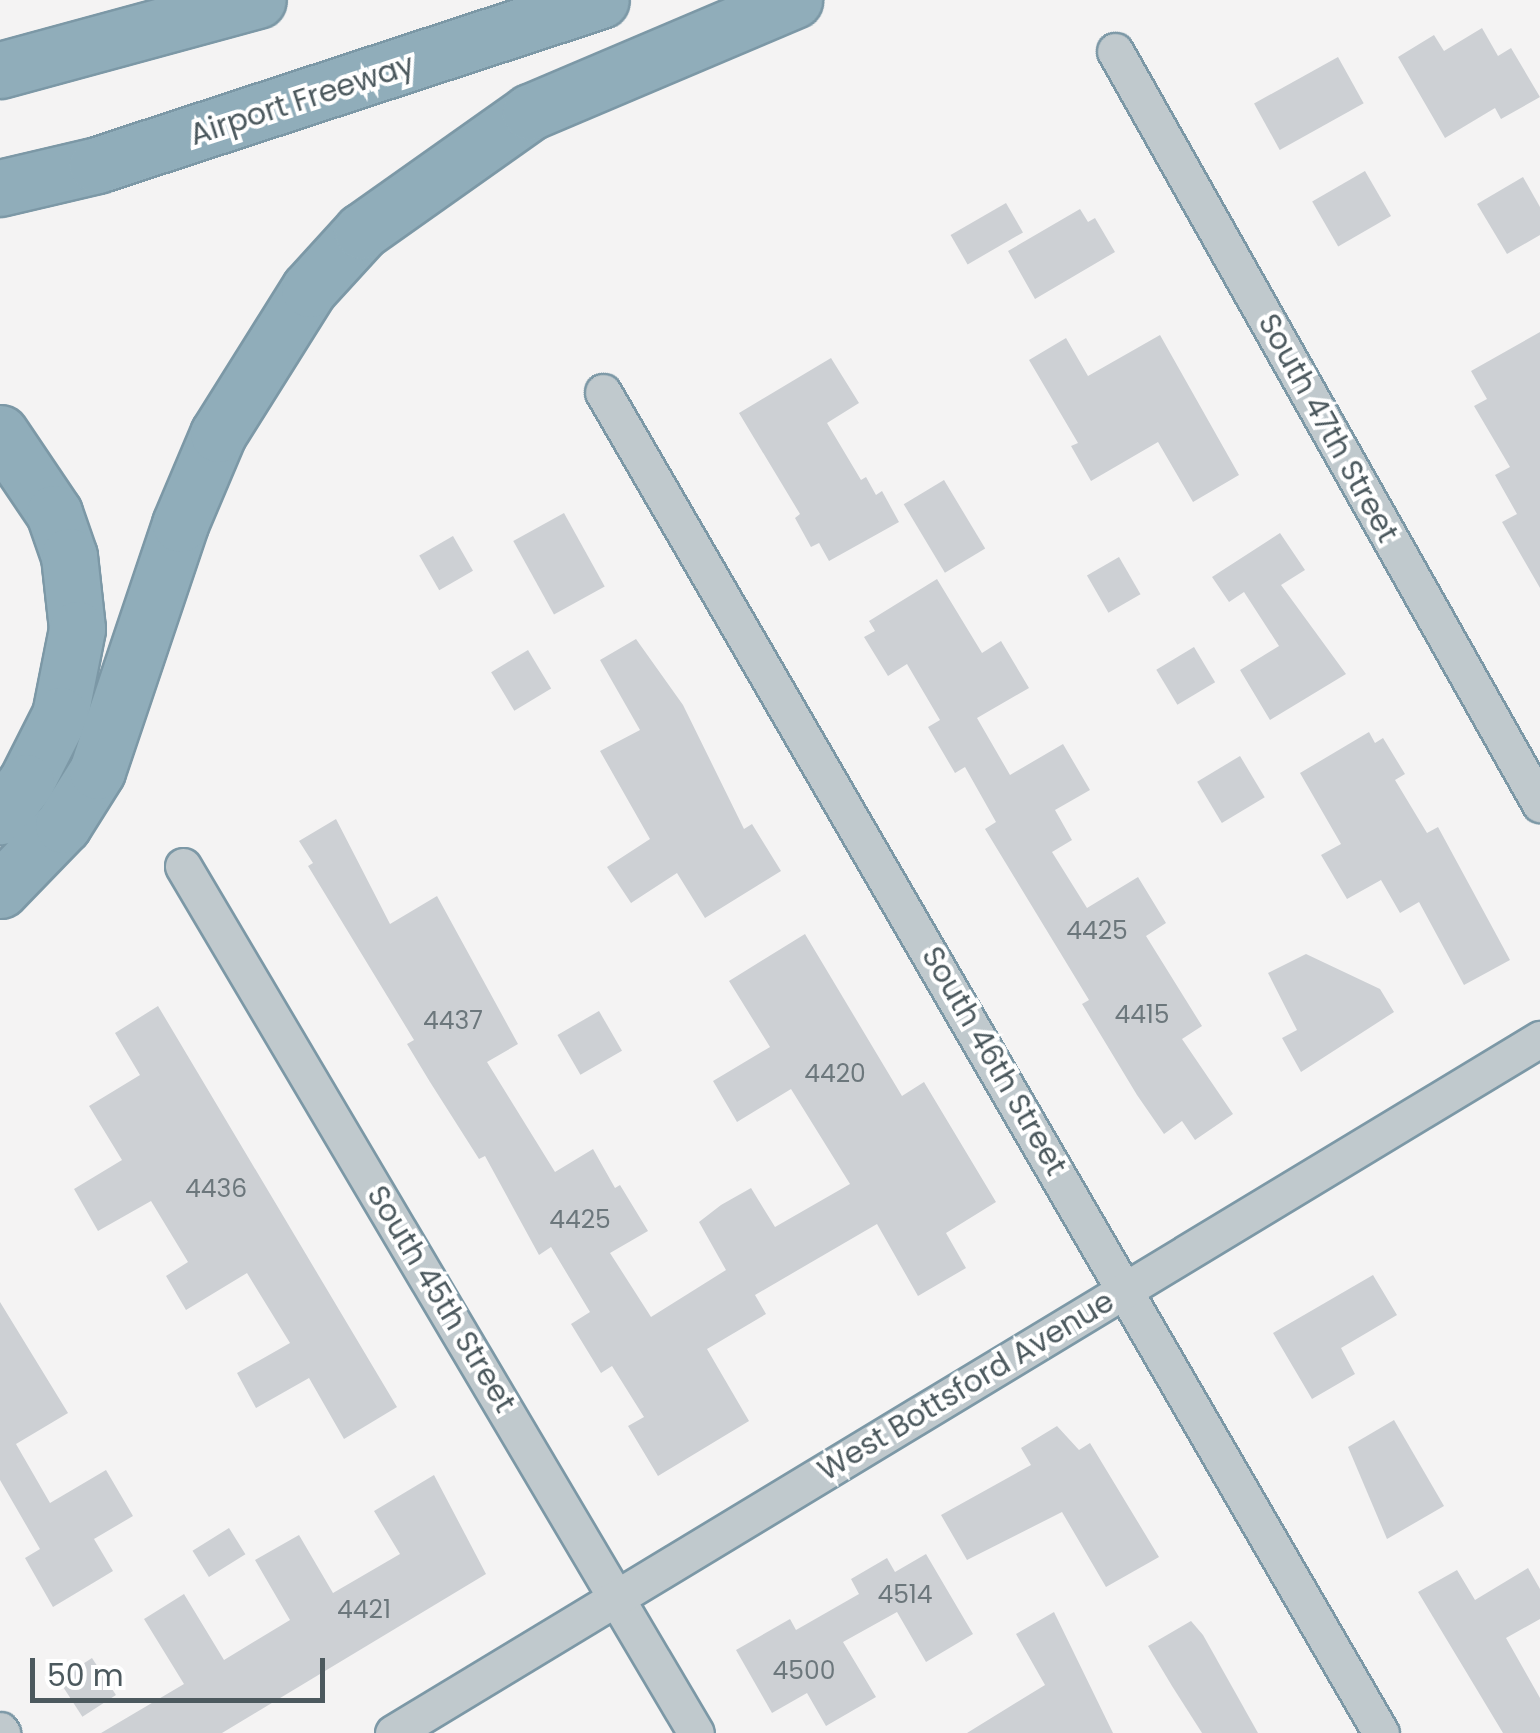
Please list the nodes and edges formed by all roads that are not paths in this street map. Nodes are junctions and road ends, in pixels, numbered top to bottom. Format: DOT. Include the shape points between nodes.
graph roads {
  1 [pos="258,0"];
  2 [pos="601,0"];
  3 [pos="794,0"];
  4 [pos="1116,51"];
  5 [pos="0,70"];
  6 [pos="0,188"];
  7 [pos="604,392"];
  8 [pos="0,432"];
  9 [pos="1540,804"];
  10 [pos="0,816"];
  11 [pos="184,866"];
  12 [pos="0,890"];
  13 [pos="1540,1039"];
  14 [pos="1127,1289"];
  15 [pos="618,1596"];
  16 [pos="392,1733"];
  17 [pos="696,1733"];
  18 [pos="1381,1733"];
  1 -- 5 [label="highway"];
  2 -- 6 [label="highway, Airport Freeway" via="116,159"];
  3 -- 12 [label="highway" via="530,112 474,145 362,231 309,289 218,434 97,771 62,824"];
  4 -- 9 [label="street, South 47th Street"];
  7 -- 14 [label="street, South 46th Street"];
  8 -- 10 [label="highway" via="54,513 69,556 77,629 60,715"];
  11 -- 15 [label="street, South 45th Street"];
  13 -- 14 [label="street, West Bottsford Avenue"];
  14 -- 15 [label="street, West Bottsford Avenue"];
  14 -- 18 [label="street, South 46th Street"];
  15 -- 16 [label="street, West Bottsford Avenue"];
  15 -- 17 [label="street, South 45th Street"];
}
